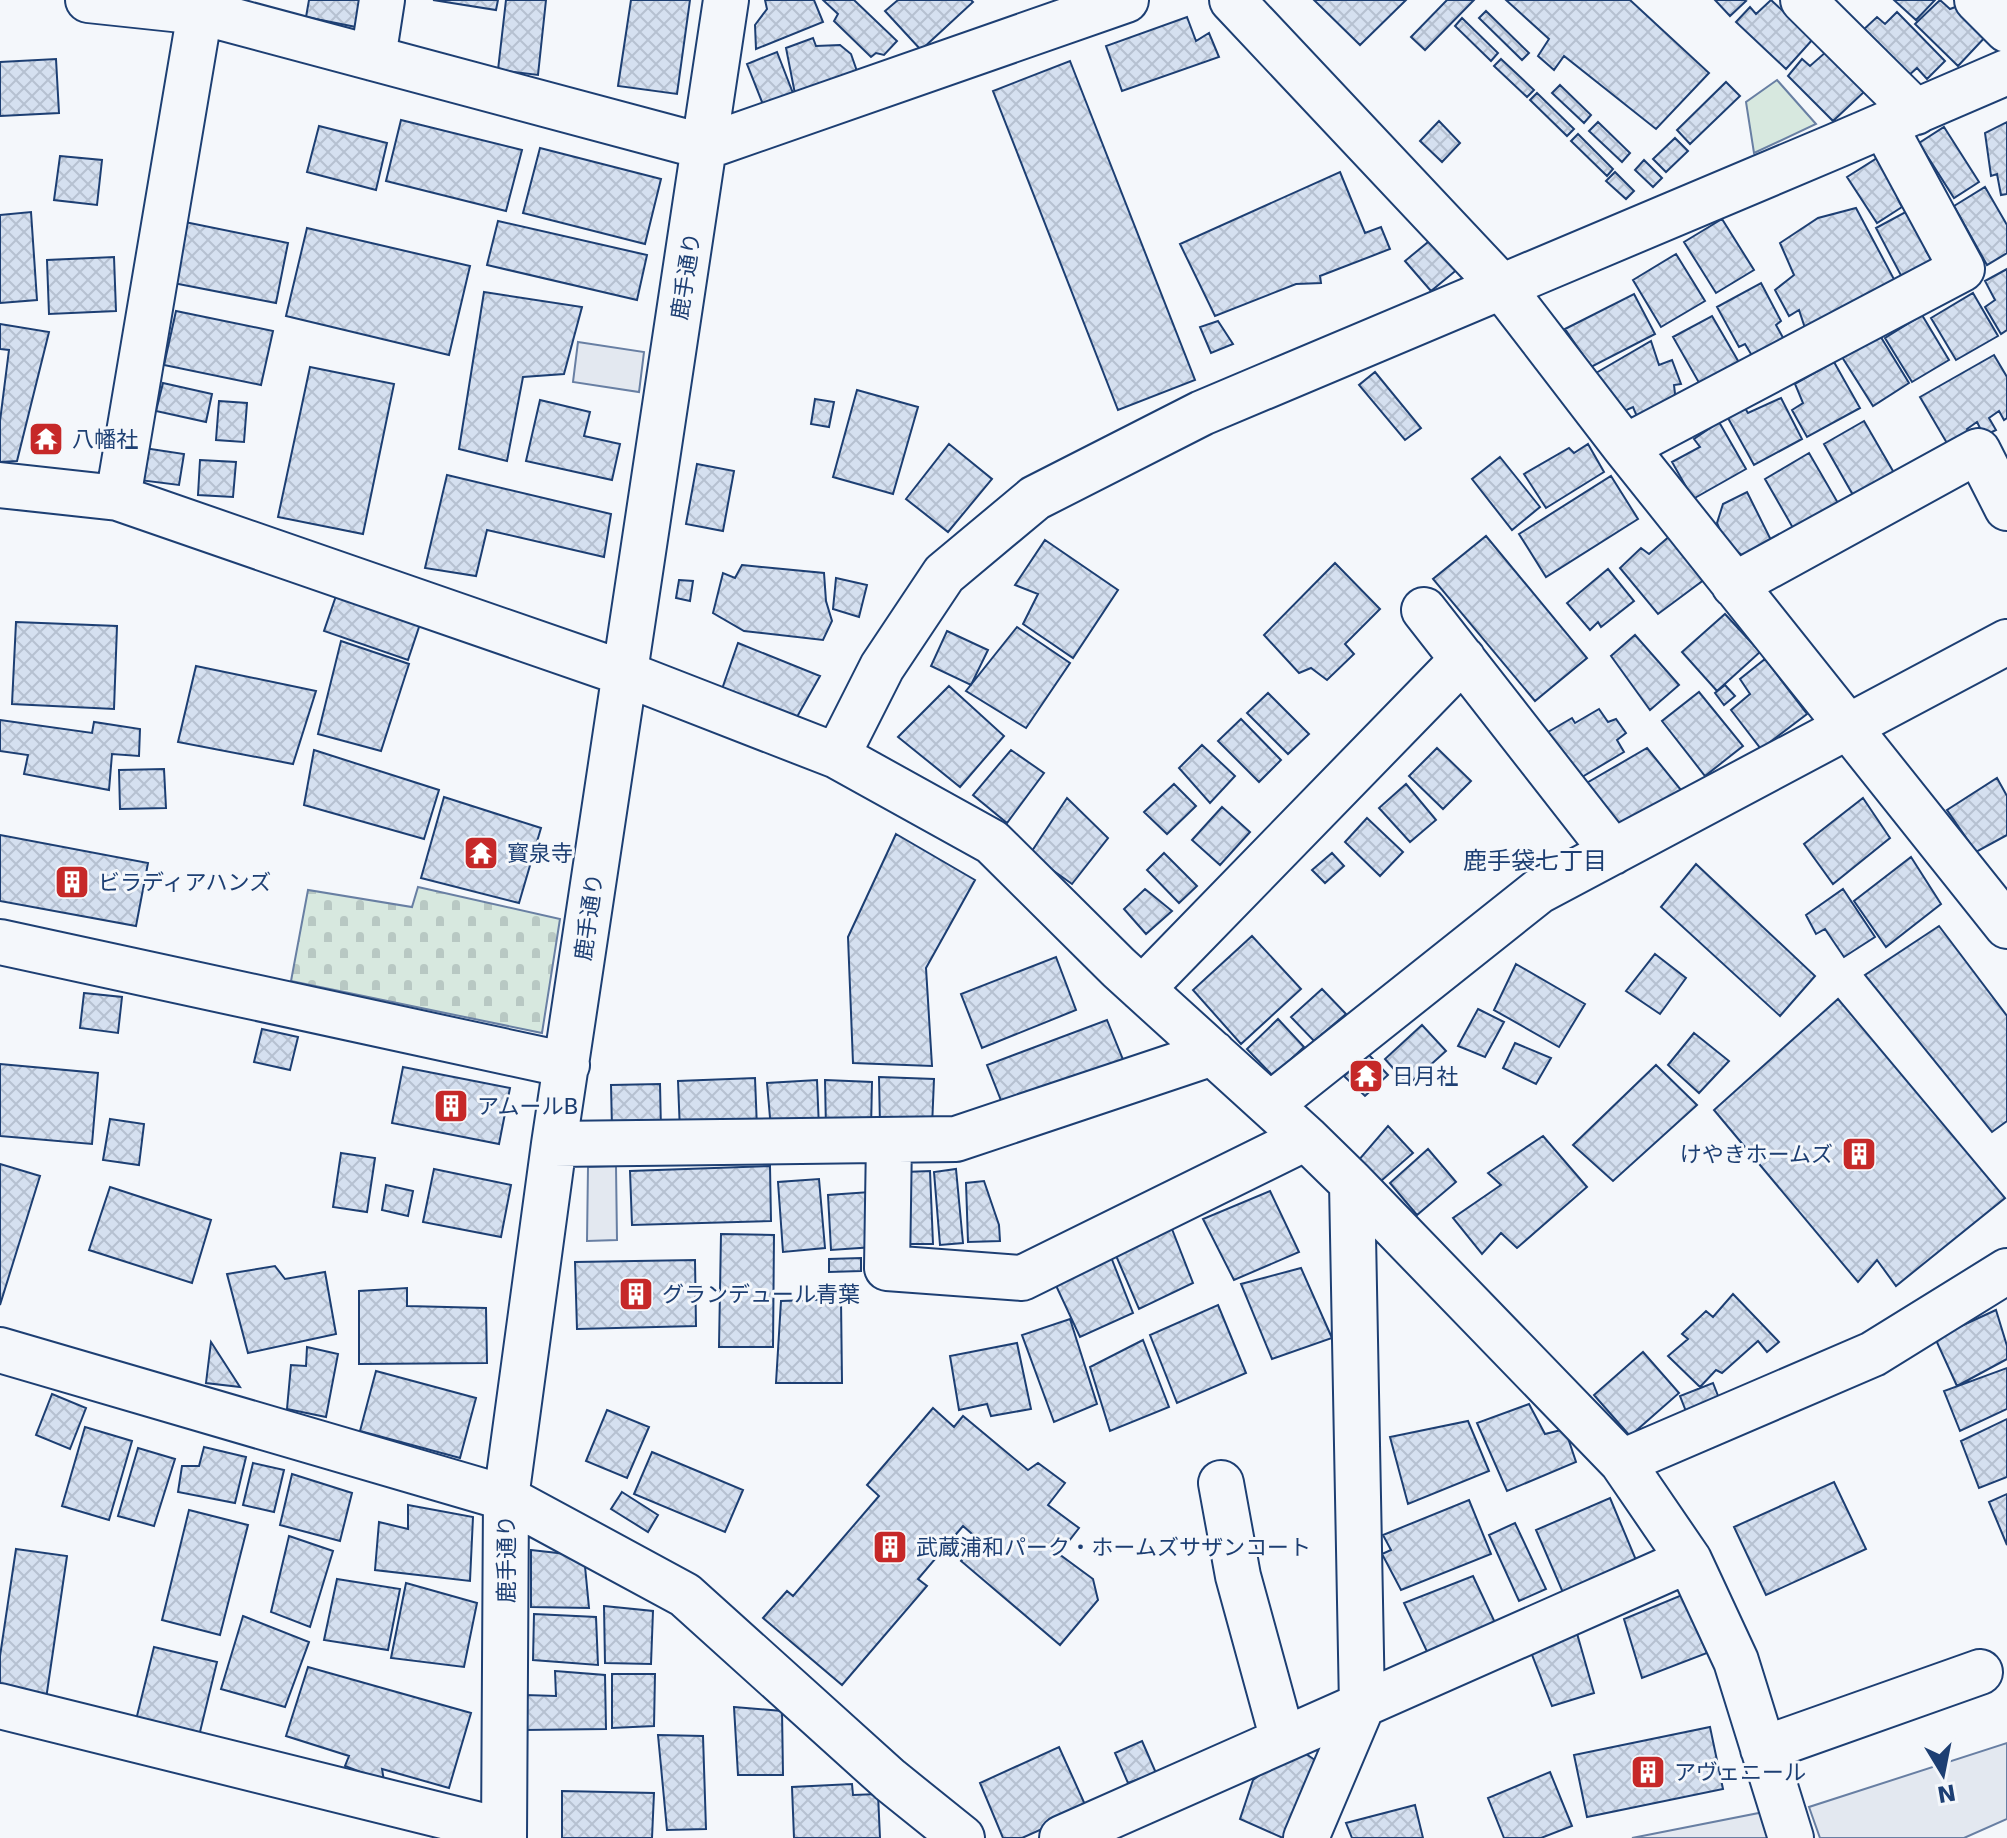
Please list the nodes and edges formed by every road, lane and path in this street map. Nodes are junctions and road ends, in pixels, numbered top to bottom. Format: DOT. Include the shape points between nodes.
graph roads {
  1 [pos="88,0"];
  2 [pos="382,0"];
  3 [pos="726,0"];
  4 [pos="1126,0"];
  5 [pos="1232,0"];
  6 [pos="1803,0"];
  7 [pos="1977,0"];
  8 [pos="202,6"];
  9 [pos="2007,30"];
  10 [pos="373,58"];
  11 [pos="2007,72"];
  12 [pos="1900,118"];
  13 [pos="705,147"];
  14 [pos="1502,287"];
  15 [pos="1625,447"];
  16 [pos="0,485"];
  17 [pos="118,498"];
  18 [pos="2007,508"];
  19 [pos="1734,585"];
  20 [pos="1424,610"];
  21 [pos="2007,642"];
  22 [pos="1463,659"];
  23 [pos="626,674"];
  24 [pos="1849,726"];
  25 [pos="837,756"];
  26 [pos="1613,852"];
  27 [pos="2007,926"];
  28 [pos="0,942"];
  29 [pos="1142,989"];
  30 [pos="1213,1053"];
  31 [pos="567,1065"];
  32 [pos="1270,1105"];
  33 [pos="1306,1138"];
  34 [pos="889,1140"];
  35 [pos="554,1144"];
  36 [pos="1352,1183"];
  37 [pos="2006,1275"];
  38 [pos="0,1350"];
  39 [pos="1622,1462"];
  40 [pos="1221,1483"];
  41 [pos="506,1498"];
  42 [pos="1689,1560"];
  43 [pos="1980,1672"];
  44 [pos="0,1706"];
  45 [pos="1362,1706"];
  46 [pos="1283,1740"];
  47 [pos="1763,1749"];
  48 [pos="504,1834"];
  49 [pos="962,1838"];
  50 [pos="1062,1838"];
  51 [pos="1306,1838"];
  52 [pos="1791,1838"];
  1 -- 8 [label="street"];
  2 -- 10 [label="street"];
  3 -- 13 [label="street, 鹿手通り"];
  4 -- 13 [label="street"];
  5 -- 14 [label="street"];
  6 -- 12 [label="street"];
  7 -- 9 [label="street"];
  8 -- 10 [label="street"];
  8 -- 17 [label="street"];
  10 -- 13 [label="street"];
  11 -- 12 [label="street"];
  12 -- 14 [label="street"];
  12 -- 15 [label="street" via="1962,269"];
  13 -- 23 [label="street, 鹿手通り"];
  14 -- 15 [label="street"];
  14 -- 25 [label="street" via="1202,413 1035,498 944,574 882,667"];
  15 -- 19 [label="street"];
  16 -- 17 [label="street"];
  17 -- 23 [label="street"];
  18 -- 19 [label="street" via="1978,451"];
  19 -- 24 [label="street"];
  20 -- 22 [label="street"];
  21 -- 24 [label="street"];
  22 -- 26 [label="street"];
  22 -- 29 [label="street"];
  23 -- 25 [label="street"];
  23 -- 31 [label="street, 鹿手通り"];
  24 -- 26 [label="street"];
  24 -- 27 [label="street"];
  25 -- 29 [label="street" via="992,842"];
  26 -- 32 [label="street" via="1539,891"];
  28 -- 31 [label="street"];
  29 -- 30 [label="street"];
  30 -- 32 [label="street"];
  30 -- 34 [label="street" via="956,1139"];
  31 -- 35 [label="street, 鹿手通り"];
  32 -- 33 [label="street"];
  33 -- 34 [label="street" via="1022,1278 887,1268"];
  33 -- 36 [label="street"];
  34 -- 35 [label="street"];
  35 -- 41 [label="street, 鹿手通り"];
  36 -- 39 [label="street"];
  36 -- 45 [label="street"];
  37 -- 39 [label="street" via="1873,1354"];
  38 -- 41 [label="street"];
  39 -- 42 [label="street"];
  40 -- 46 [label="street" via="1238,1576"];
  41 -- 48 [label="street, 鹿手通り"];
  41 -- 49 [label="street" via="685,1595"];
  42 -- 45 [label="street"];
  42 -- 47 [label="street" via="1736,1661"];
  43 -- 47 [label="street"];
  44 -- 48 [label="street"];
  45 -- 46 [label="street"];
  45 -- 51 [label="street"];
  46 -- 50 [label="street"];
  47 -- 52 [label="street"];
}
